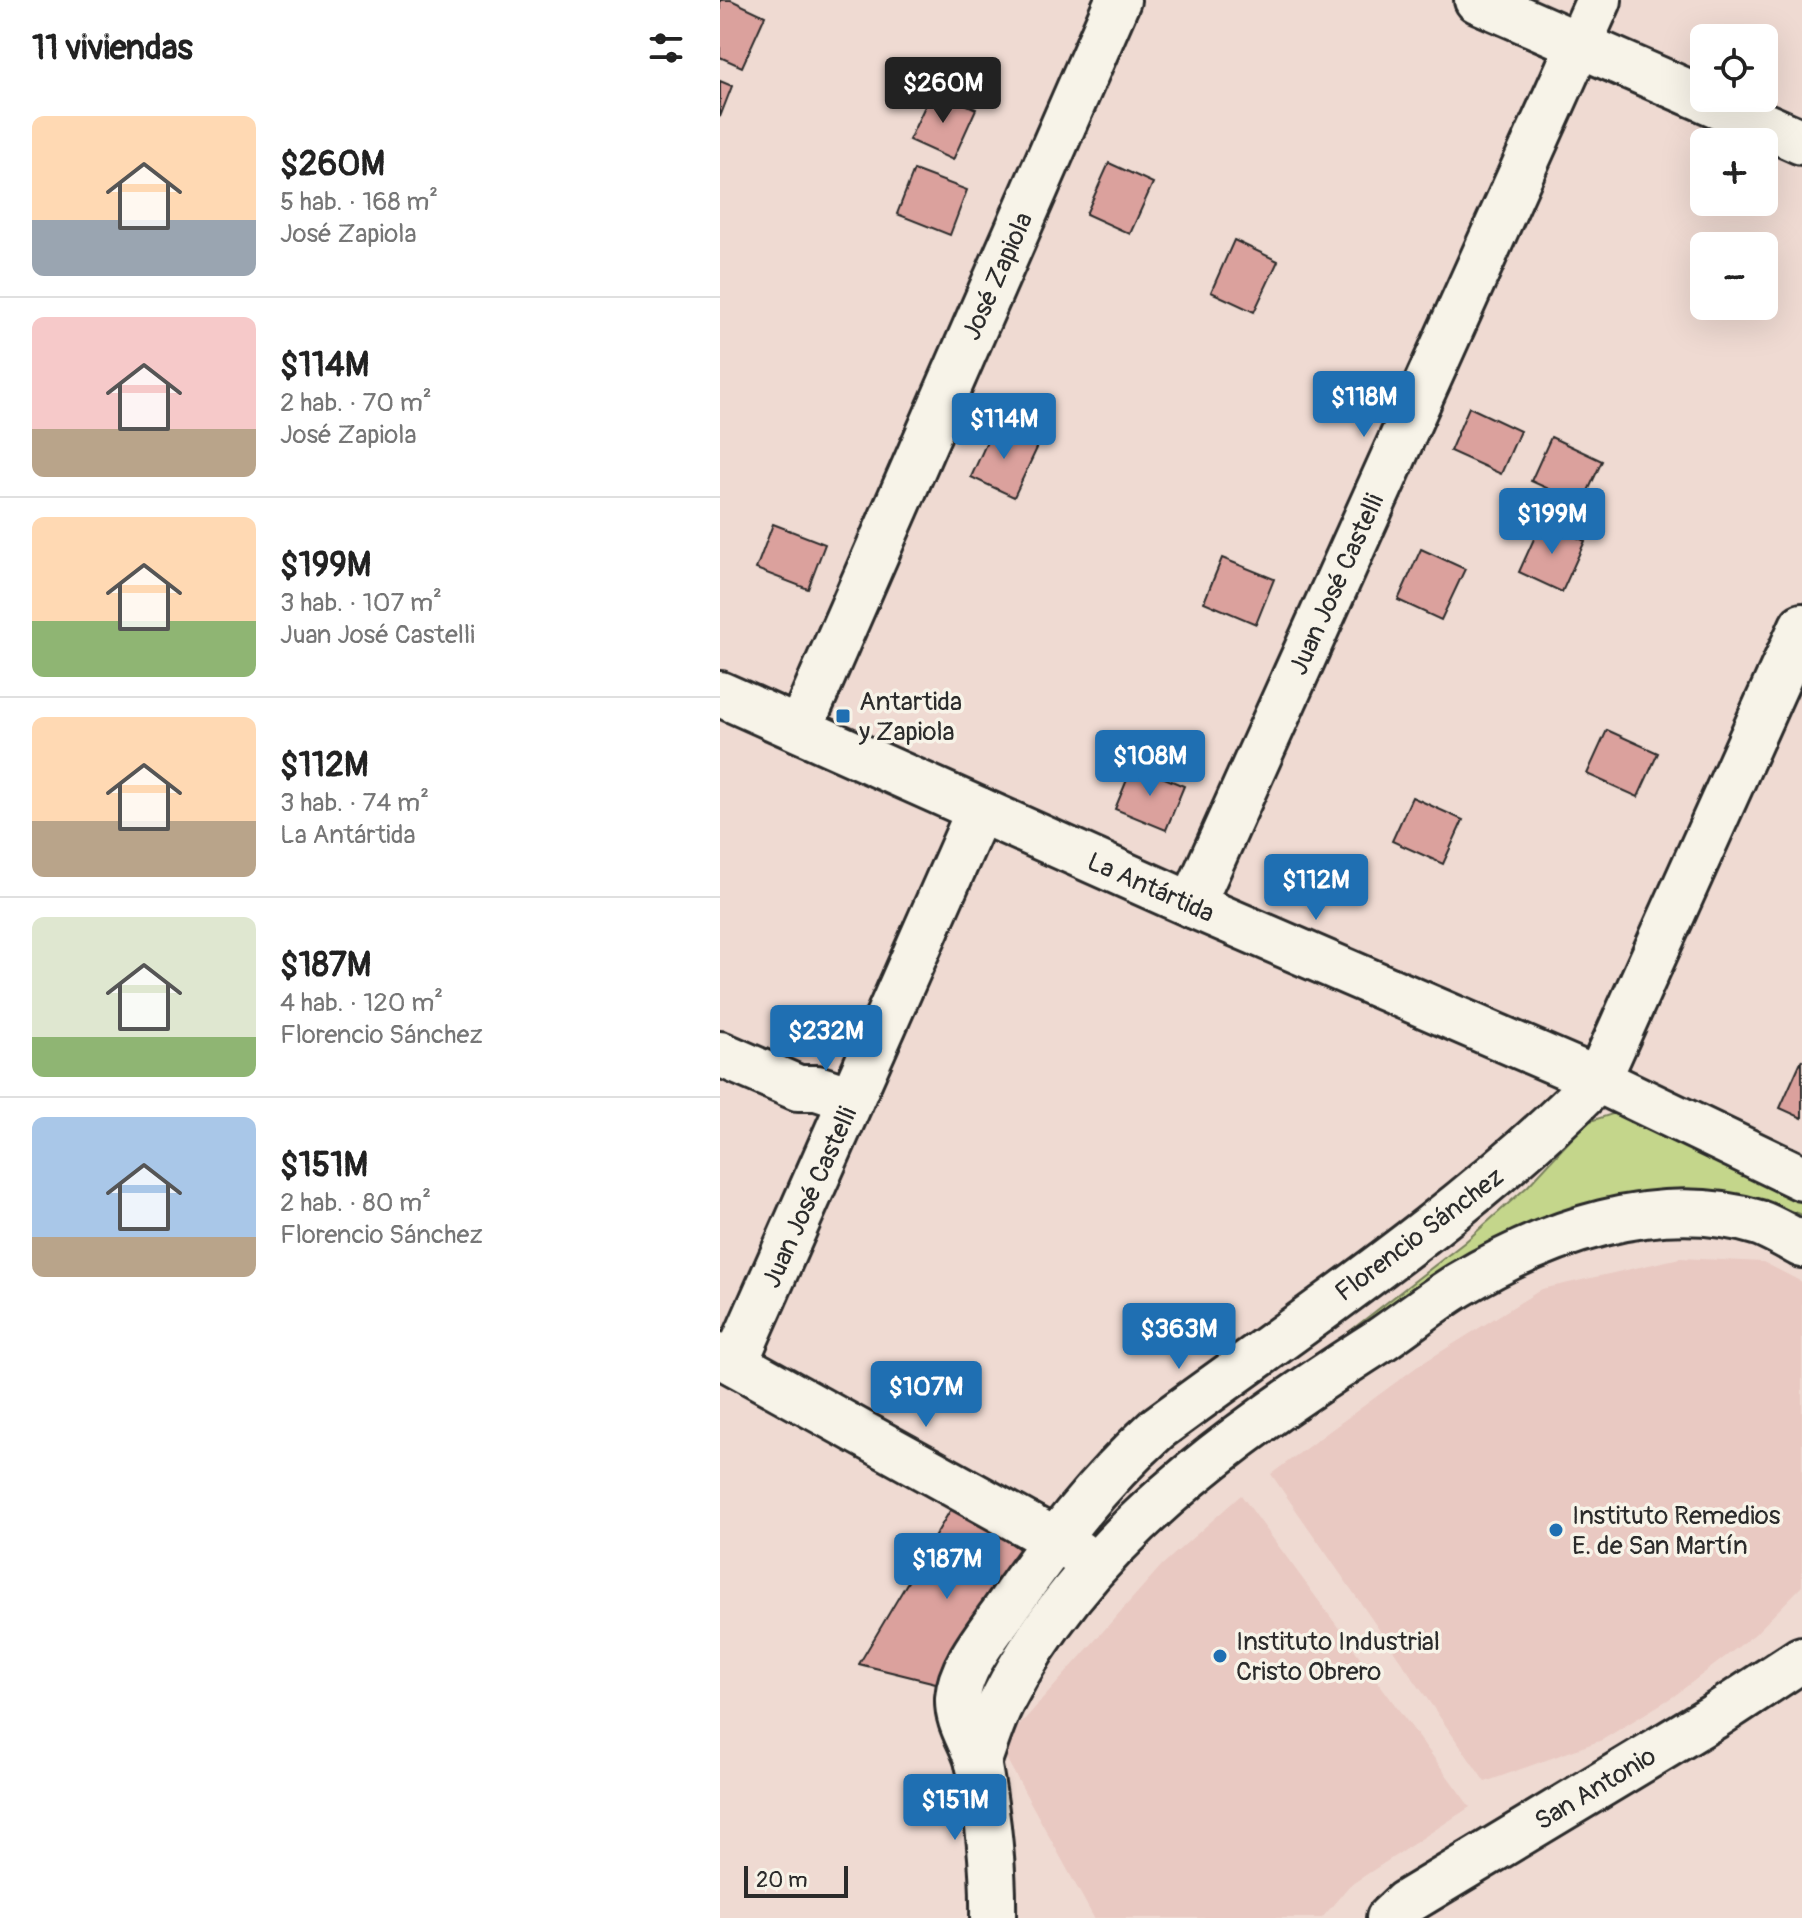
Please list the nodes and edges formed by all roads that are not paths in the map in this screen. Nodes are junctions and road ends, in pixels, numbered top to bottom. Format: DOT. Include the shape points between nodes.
graph roads {
  1 [pos="1118,0"];
  2 [pos="1477,0"];
  3 [pos="1599,0"];
  4 [pos="1579,46"];
  5 [pos="1802,142"];
  6 [pos="1802,626"];
  7 [pos="720,694"];
  8 [pos="800,728"];
  9 [pos="979,810"];
  10 [pos="1192,905"];
  11 [pos="720,1054"];
  12 [pos="1598,1080"];
  13 [pos="851,1099"];
  14 [pos="1802,1178"];
  15 [pos="1802,1245"];
  16 [pos="728,1359"];
  17 [pos="1055,1538"];
  18 [pos="1097,1565"];
  19 [pos="1802,1659"];
  20 [pos="978,1763"];
  21 [pos="993,1918"];
  22 [pos="1389,1918"];
  1 -- 8 [label="street, José Zapiola"];
  2 -- 4 [label="street"];
  3 -- 4 [label="street, Juan José Castelli"];
  4 -- 5 [label="street"];
  4 -- 10 [label="street, Juan José Castelli"];
  6 -- 12 [label="street, Florencio Sánchez"];
  7 -- 8 [label="street, La Antártida"];
  8 -- 9 [label="street, La Antártida"];
  9 -- 10 [label="street, La Antártida"];
  9 -- 13 [label="street, Juan José Castelli"];
  10 -- 12 [label="street, La Antártida"];
  11 -- 13 [label="street" via="798,1088"];
  12 -- 14 [label="street, La Antártida"];
  12 -- 17 [label="street, Florencio Sánchez" via="1481,1189 1158,1428"];
  13 -- 16 [label="street, Juan José Castelli"];
  15 -- 18 [label="street, Florencio Sánchez" via="1761,1224 1713,1213 1669,1212 1611,1220 1538,1245 1458,1286 1316,1381 1174,1486"];
  16 -- 17 [label="street"];
  17 -- 18 [label="street"];
  17 -- 20 [label="street, Florencio Sánchez" via="973,1655 958,1695 959,1722"];
  18 -- 20 [label="street, Florencio Sánchez" via="1035,1645 1001,1702"];
  19 -- 22 [label="street, San Antonio" via="1405,1903"];
  20 -- 21 [label="street, Florencio Sánchez" via="994,1872"];
}
